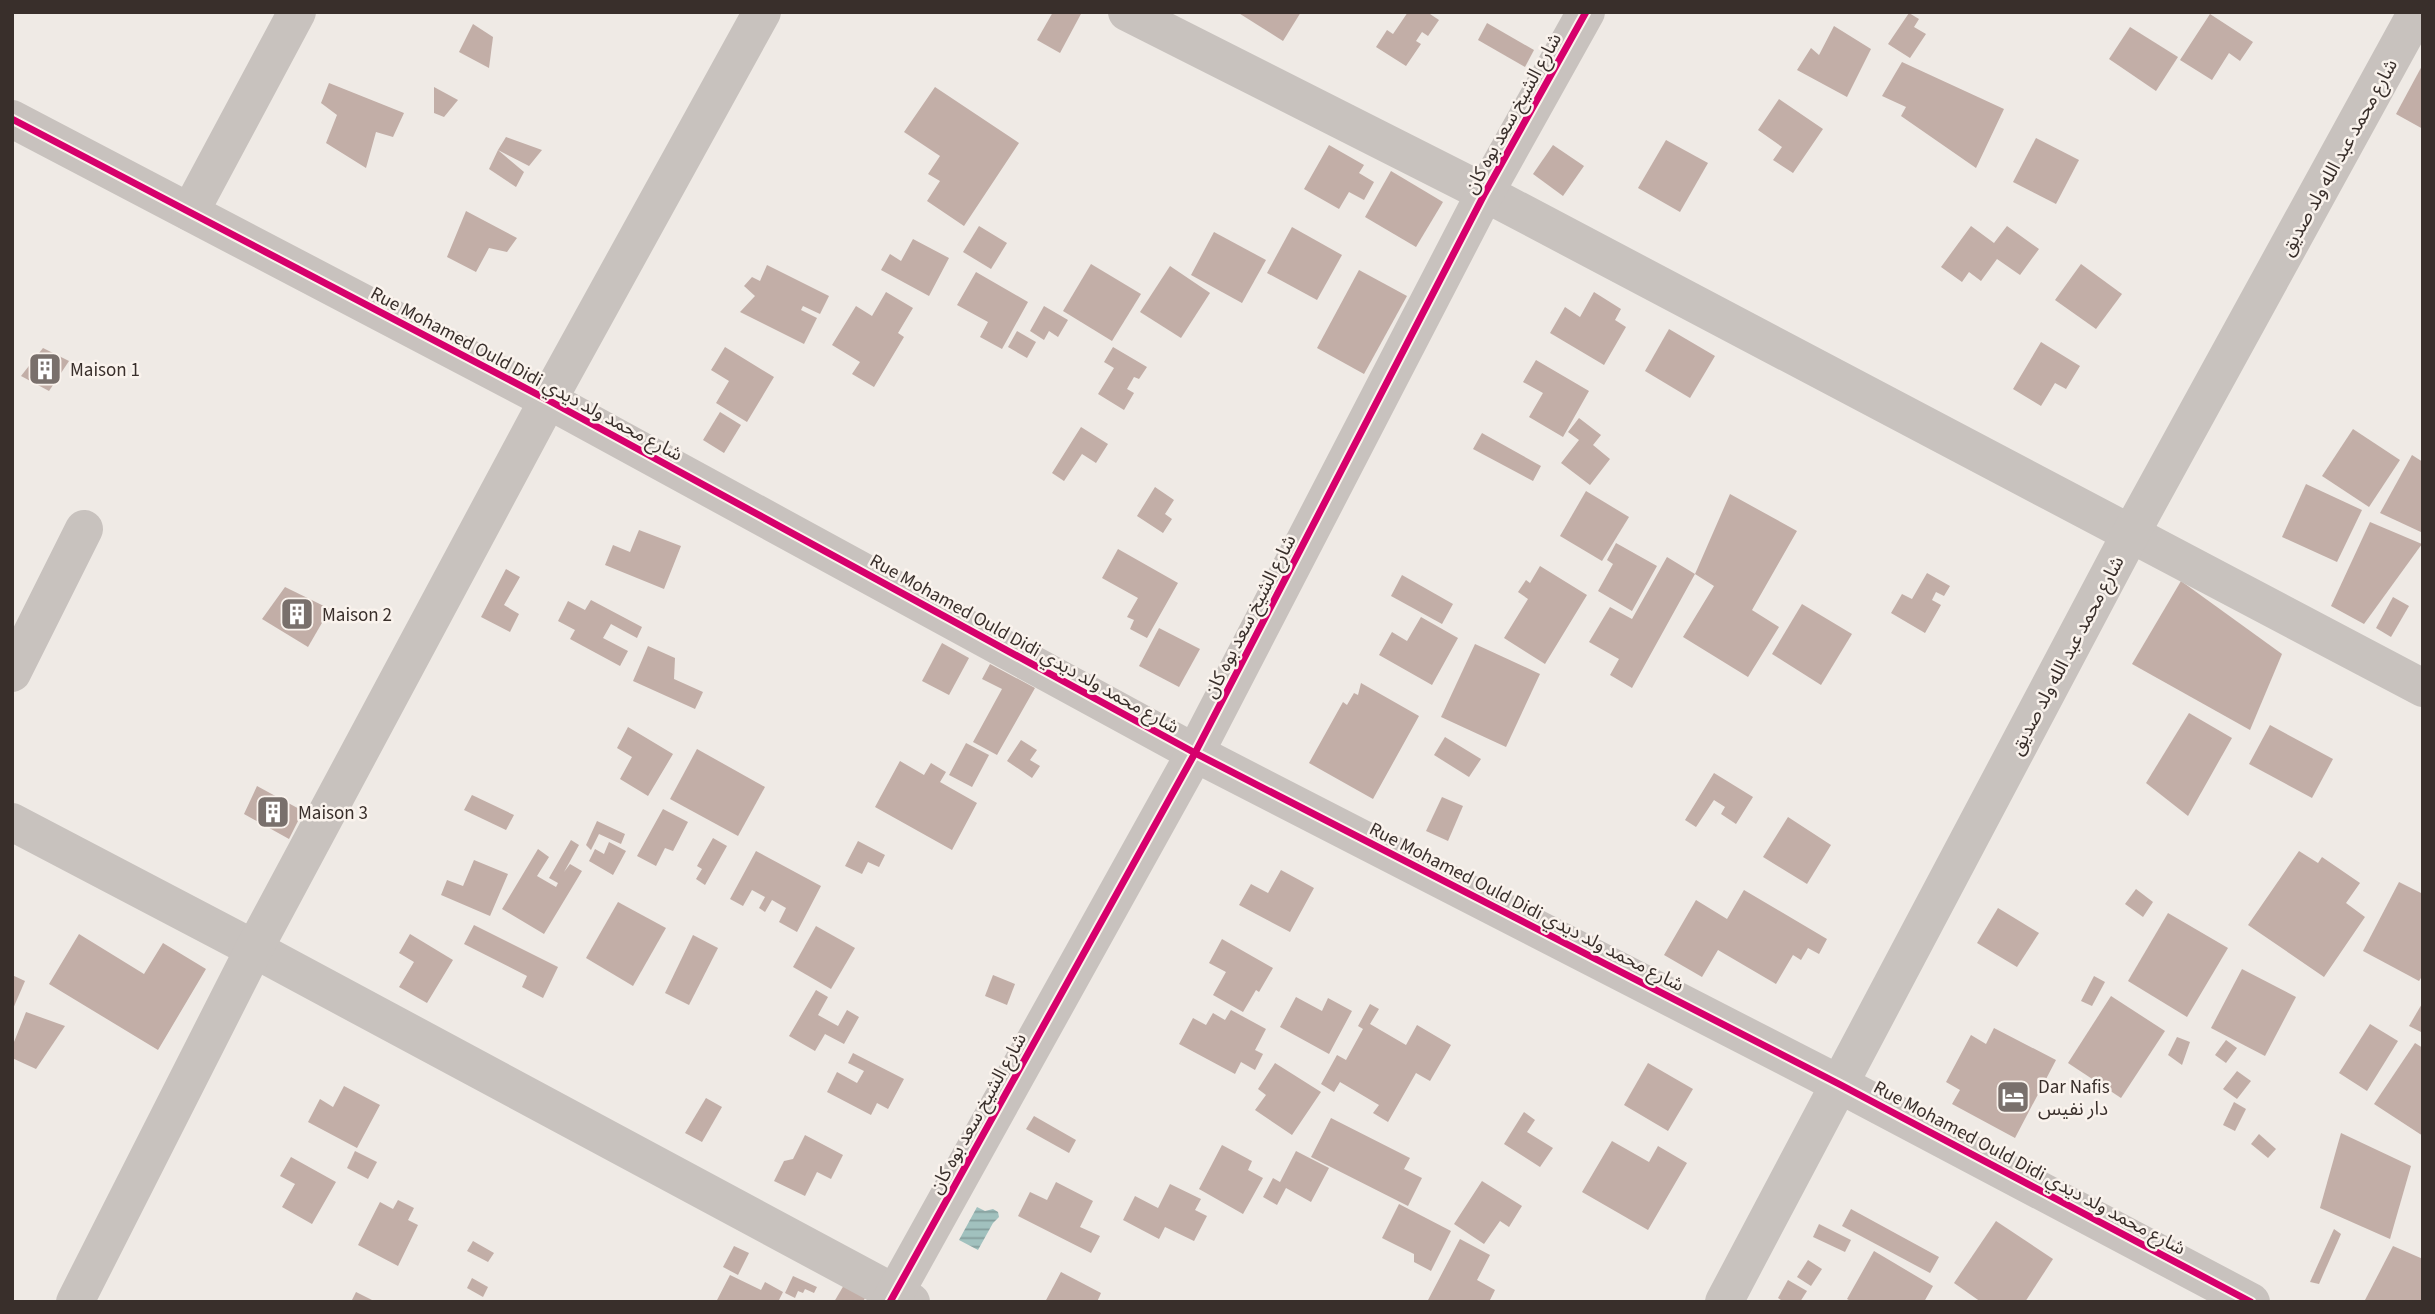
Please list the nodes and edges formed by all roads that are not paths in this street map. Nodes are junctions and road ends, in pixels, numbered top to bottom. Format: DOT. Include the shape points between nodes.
graph roads {
  1 [pos="297,12"];
  2 [pos="762,12"];
  3 [pos="1127,12"];
  4 [pos="1586,12"];
  5 [pos="2417,12"];
  6 [pos="12,119"];
  7 [pos="1485,193"];
  8 [pos="190,212"];
  9 [pos="548,400"];
  10 [pos="84,529"];
  11 [pos="2131,533"];
  12 [pos="12,673"];
  13 [pos="2423,688"];
  14 [pos="1195,753"];
  15 [pos="12,822"];
  16 [pos="254,949"];
  17 [pos="1839,1084"];
  18 [pos="898,1299"];
  19 [pos="75,1302"];
  20 [pos="1724,1302"];
  21 [pos="2251,1302"];
  1 -- 8 [label="street"];
  2 -- 9 [label="street"];
  3 -- 7 [label="street"];
  4 -- 7 [label="street, شارع الشيخ سعد بوه كان"];
  5 -- 11 [label="street, شارع محمد عبد الله ولد صديق"];
  6 -- 8 [label="street, Rue Mohamed Ould Didi شارع محمد ولد ديدي"];
  7 -- 11 [label="street"];
  7 -- 14 [label="street, شارع الشيخ سعد بوه كان"];
  8 -- 9 [label="street, Rue Mohamed Ould Didi شارع محمد ولد ديدي"];
  9 -- 14 [label="street, Rue Mohamed Ould Didi شارع محمد ولد ديدي"];
  9 -- 16 [label="street"];
  10 -- 12 [label="street"];
  11 -- 13 [label="street"];
  11 -- 17 [label="street, شارع محمد عبد الله ولد صديق"];
  14 -- 17 [label="street, Rue Mohamed Ould Didi شارع محمد ولد ديدي"];
  14 -- 18 [label="street, شارع الشيخ سعد بوه كان"];
  15 -- 16 [label="street"];
  16 -- 18 [label="street"];
  16 -- 19 [label="street"];
  17 -- 20 [label="street, شارع محمد عبد الله ولد صديق"];
  17 -- 21 [label="street, Rue Mohamed Ould Didi شارع محمد ولد ديدي"];
}
